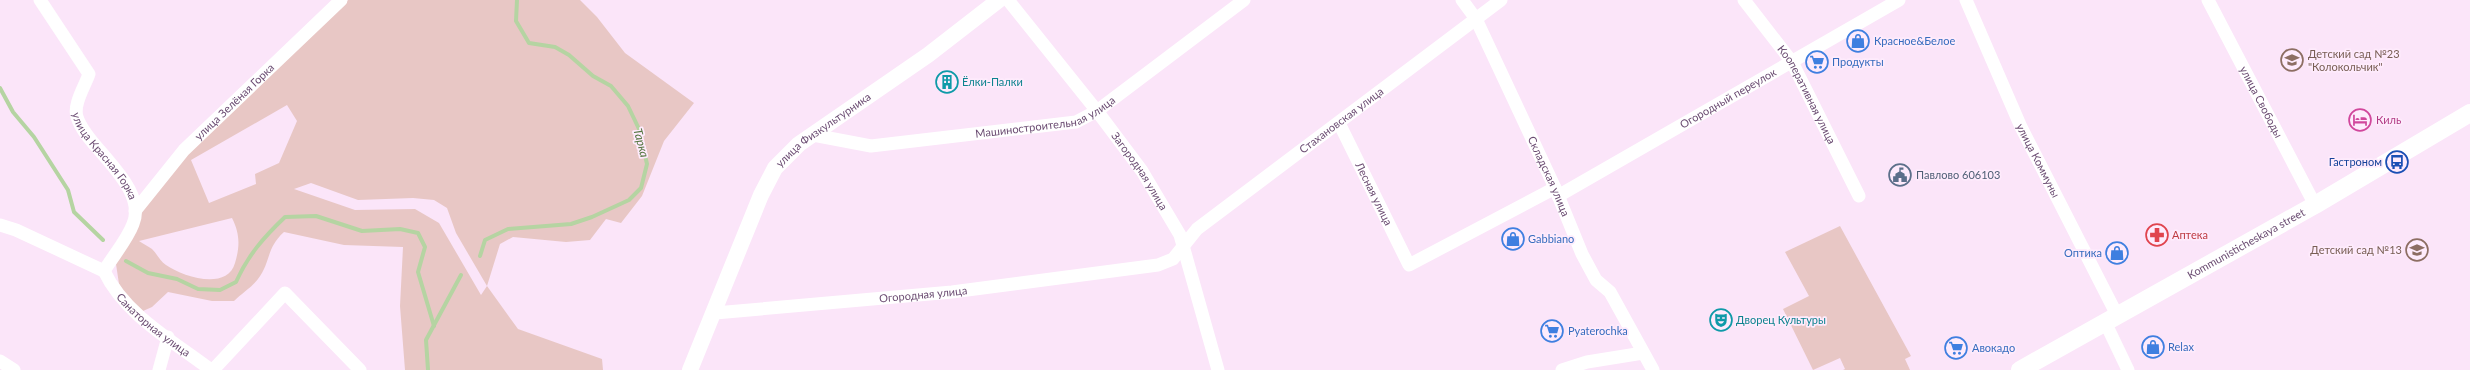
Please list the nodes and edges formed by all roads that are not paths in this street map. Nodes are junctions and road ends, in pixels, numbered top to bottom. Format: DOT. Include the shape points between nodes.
graph roads {
  1 [pos="40,0"];
  2 [pos="340,0"];
  3 [pos="999,0"];
  4 [pos="1008,0"];
  5 [pos="1244,0"];
  6 [pos="1462,0"];
  7 [pos="1501,0"];
  8 [pos="1744,0"];
  9 [pos="1898,0"];
  10 [pos="1966,0"];
  11 [pos="2208,0"];
  12 [pos="1476,19"];
  13 [pos="1792,62"];
  14 [pos="1097,111"];
  15 [pos="2470,113"];
  16 [pos="1338,123"];
  17 [pos="813,134"];
  18 [pos="1556,192"];
  19 [pos="1859,196"];
  20 [pos="2315,205"];
  21 [pos="136,211"];
  22 [pos="0,225"];
  23 [pos="1184,244"];
  24 [pos="1409,265"];
  25 [pos="104,271"];
  26 [pos="715,313"];
  27 [pos="2112,320"];
  28 [pos="168,337"];
  29 [pos="1644,354"];
  30 [pos="0,361"];
  31 [pos="14,370"];
  32 [pos="159,370"];
  33 [pos="212,370"];
  34 [pos="360,370"];
  35 [pos="690,370"];
  36 [pos="1218,370"];
  37 [pos="1562,370"];
  38 [pos="1653,370"];
  39 [pos="2020,370"];
  40 [pos="2128,370"];
  1 -- 21 [label="street, улица Красная Горка" via="89,74 77,104 77,117 91,140 121,176"];
  2 -- 21 [label="street, улица Зелёная Горка" via="184,150"];
  3 -- 17 [label="street, улица Физкультурника" via="928,55"];
  4 -- 14 [label="street, Загородная улица"];
  5 -- 14 [label="street, Машиностроительная улица"];
  6 -- 12 [label="street, Складская улица"];
  7 -- 12 [label="street, Стахановская улица"];
  8 -- 13 [label="street, Кооперативная улица"];
  9 -- 13 [label="street, Огородный переулок"];
  10 -- 27 [label="street, улица Коммуны" via="2018,121"];
  11 -- 20 [label="street, улица Свободы"];
  12 -- 16 [label="street, Стахановская улица"];
  12 -- 18 [label="street, Складская улица"];
  13 -- 18 [label="street, Огородный переулок"];
  13 -- 19 [label="street, Кооперативная улица"];
  14 -- 17 [label="street, Машиностроительная улица" via="1076,122 871,146"];
  14 -- 23 [label="street, Загородная улица" via="1142,172"];
  15 -- 20 [label="main road, Kommunisticheskaya street"];
  16 -- 23 [label="street, Стахановская улица" via="1197,229"];
  16 -- 24 [label="street, Лесная улица"];
  17 -- 26 [label="street, улица Физкультурника" via="775,168 761,195"];
  18 -- 24 [label="street, Огородный переулок"];
  18 -- 29 [label="street, Складская улица" via="1596,280 1610,292"];
  20 -- 27 [label="main road, Kommunisticheskaya street"];
  21 -- 25 [label="street, улица Красная Горка" via="133,224"];
  22 -- 25 [label="street"];
  23 -- 26 [label="street, Огородная улица" via="1173,259 1139,268 952,292"];
  23 -- 36 [label="street, Загородная улица"];
  25 -- 28 [label="street, Санаторная улица" via="113,289 134,312"];
  26 -- 35 [label="street"];
  27 -- 39 [label="main road, Kommunisticheskaya street"];
  27 -- 40 [label="street, улица Коммуны"];
  28 -- 32 [label="street"];
  28 -- 33 [label="street, Санаторная улица"];
  29 -- 37 [label="street" via="1587,362"];
  29 -- 38 [label="street, Складская улица"];
  30 -- 31 [label="street"];
  33 -- 34 [label="street, Санаторная улица" via="285,293"];
}
